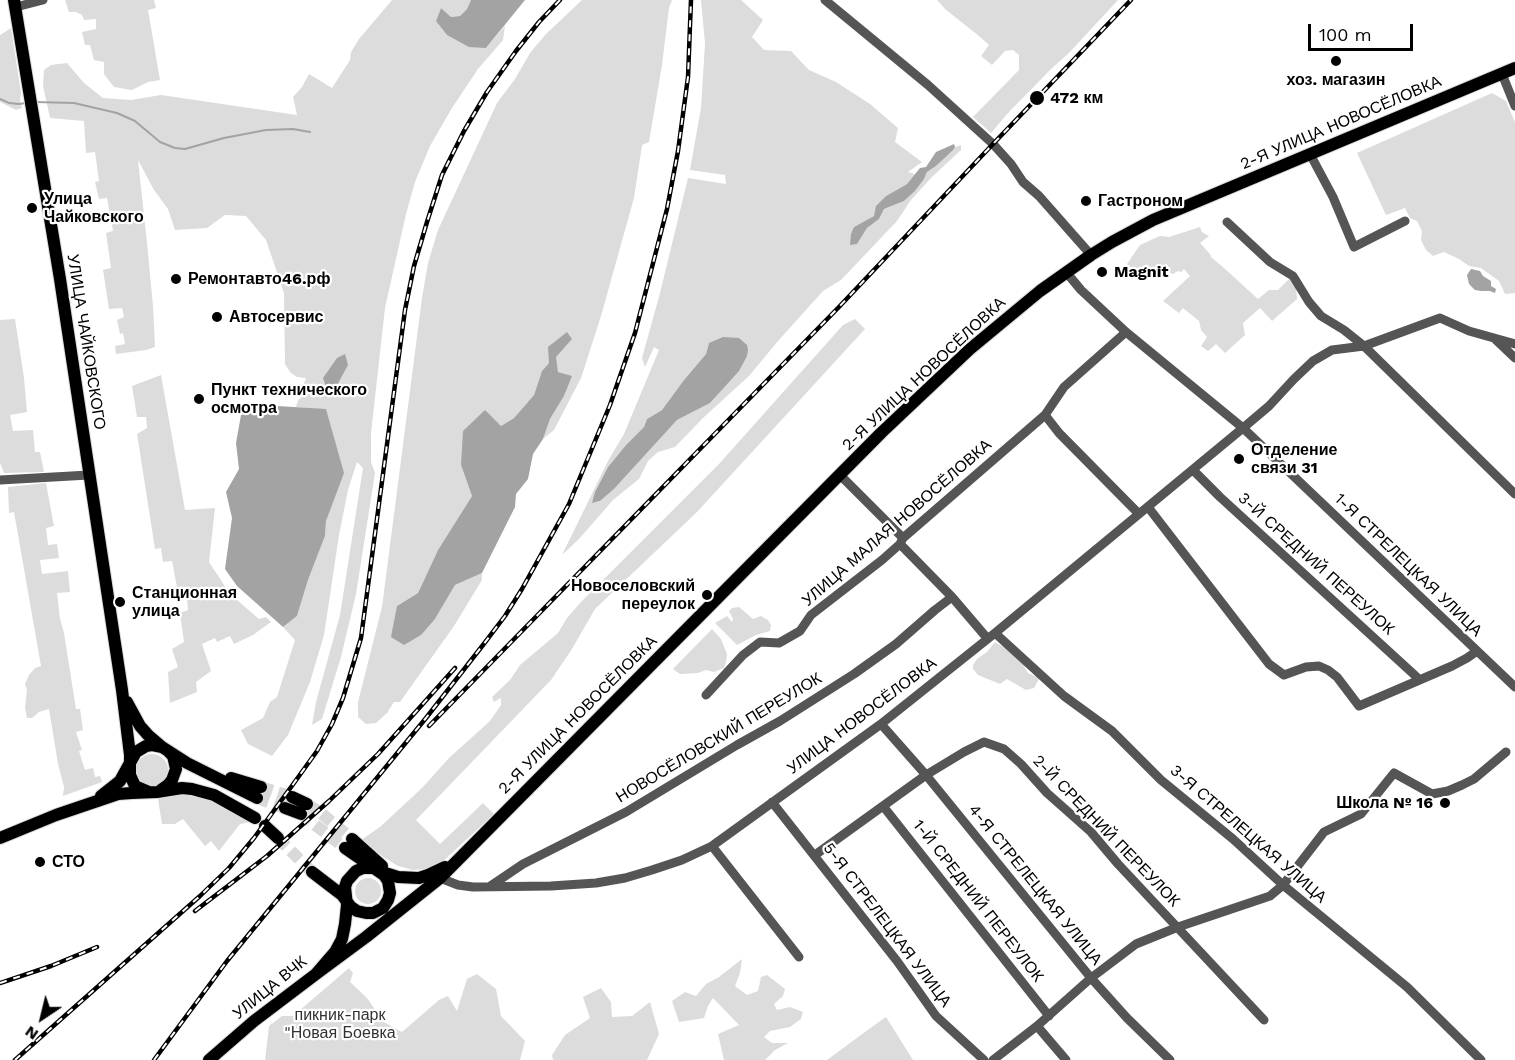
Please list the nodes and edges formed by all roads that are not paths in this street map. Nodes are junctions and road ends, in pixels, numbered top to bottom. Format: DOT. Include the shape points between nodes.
graph roads {
  1 [pos="43,0"];
  2 [pos="825,0"];
  3 [pos="15,4"];
  4 [pos="1515,68"];
  5 [pos="1502,74"];
  6 [pos="1515,106"];
  7 [pos="1310,154"];
  8 [pos="1405,221"];
  9 [pos="1227,222"];
  10 [pos="1091,255"];
  11 [pos="1066,272"];
  12 [pos="1126,332"];
  13 [pos="1494,338"];
  14 [pos="1515,344"];
  15 [pos="1364,346"];
  16 [pos="1515,358"];
  17 [pos="1045,415"];
  18 [pos="1243,428"];
  19 [pos="1193,470"];
  20 [pos="89,475"];
  21 [pos="840,475"];
  22 [pos="0,480"];
  23 [pos="1515,494"];
  24 [pos="1148,507"];
  25 [pos="1139,514"];
  26 [pos="902,541"];
  27 [pos="952,597"];
  28 [pos="991,636"];
  29 [pos="1477,651"];
  30 [pos="1420,680"];
  31 [pos="1515,687"];
  32 [pos="122,690"];
  33 [pos="706,695"];
  34 [pos="881,724"];
  35 [pos="165,749"];
  36 [pos="1506,752"];
  37 [pos="129,764"];
  38 [pos="926,775"];
  39 [pos="153,792"];
  40 [pos="259,792"];
  41 [pos="772,802"];
  42 [pos="90,803"];
  43 [pos="288,803"];
  44 [pos="883,806"];
  45 [pos="304,809"];
  46 [pos="0,838"];
  47 [pos="278,838"];
  48 [pos="712,846"];
  49 [pos="815,855"];
  50 [pos="461,856"];
  51 [pos="376,870"];
  52 [pos="411,878"];
  53 [pos="440,878"];
  54 [pos="1283,885"];
  55 [pos="489,887"];
  56 [pos="428,888"];
  57 [pos="346,900"];
  58 [pos="384,907"];
  59 [pos="345,924"];
  60 [pos="1178,927"];
  61 [pos="366,937"];
  62 [pos="799,957"];
  63 [pos="316,974"];
  64 [pos="1091,978"];
  65 [pos="1048,1016"];
  66 [pos="1264,1020"];
  67 [pos="1037,1026"];
  68 [pos="209,1060"];
  69 [pos="984,1060"];
  70 [pos="993,1060"];
  71 [pos="1066,1060"];
  72 [pos="1170,1060"];
  73 [pos="1481,1060"];
  1 -- 3 [label="street"];
  2 -- 10 [label="street" via="993,144"];
  3 -- 20 [label="main road, УЛИЦА ЧАЙКОВСКОГО"];
  4 -- 5 [label="main road, 2-Я УЛИЦА НОВОСЁЛОВКА"];
  5 -- 6 [label="street"];
  5 -- 7 [label="main road, 2-Я УЛИЦА НОВОСЁЛОВКА"];
  7 -- 8 [label="street" via="1354,247"];
  7 -- 10 [label="main road, 2-Я УЛИЦА НОВОСЁЛОВКА" via="1153,220"];
  9 -- 15 [label="street" via="1270,262 1293,276 1321,316"];
  10 -- 11 [label="main road, 2-Я УЛИЦА НОВОСЁЛОВКА"];
  11 -- 12 [label="street, 1-Я СТРЕЛЕЦКАЯ УЛИЦА"];
  11 -- 21 [label="main road, 2-Я УЛИЦА НОВОСЁЛОВКА" via="970,349"];
  12 -- 17 [label="street, УЛИЦА МАЛАЯ НОВОСЁЛОВКА" via="1064,387"];
  12 -- 18 [label="street, 1-Я СТРЕЛЕЦКАЯ УЛИЦА"];
  13 -- 14 [label="street"];
  13 -- 15 [label="street, УЛИЦА НОВОСЁЛОВКА" via="1440,318"];
  13 -- 16 [label="street"];
  15 -- 18 [label="street, УЛИЦА НОВОСЁЛОВКА" via="1332,350 1313,361"];
  15 -- 23 [label="street"];
  17 -- 25 [label="street"];
  17 -- 26 [label="street, УЛИЦА МАЛАЯ НОВОСЁЛОВКА"];
  18 -- 19 [label="street, УЛИЦА НОВОСЁЛОВКА"];
  18 -- 29 [label="street, 1-Я СТРЕЛЕЦКАЯ УЛИЦА"];
  19 -- 24 [label="street, УЛИЦА НОВОСЁЛОВКА"];
  19 -- 30 [label="street, 3-Й СРЕДНИЙ ПЕРЕУЛОК"];
  20 -- 22 [label="street"];
  20 -- 32 [label="main road, УЛИЦА ЧАЙКОВСКОГО"];
  21 -- 26 [label="street, 3-Я СТРЕЛЕЦКАЯ УЛИЦА"];
  21 -- 50 [label="main road, 2-Я УЛИЦА НОВОСЁЛОВКА"];
  24 -- 25 [label="street, УЛИЦА НОВОСЁЛОВКА"];
  24 -- 30 [label="street" via="1269,664 1284,675 1306,667 1328,670 1359,706"];
  25 -- 28 [label="street, УЛИЦА НОВОСЁЛОВКА"];
  26 -- 27 [label="street, 3-Я СТРЕЛЕЦКАЯ УЛИЦА"];
  26 -- 33 [label="street, УЛИЦА МАЛАЯ НОВОСЁЛОВКА" via="811,615 800,631 779,643 760,642 743,655"];
  27 -- 28 [label="street, 3-Я СТРЕЛЕЦКАЯ УЛИЦА"];
  27 -- 55 [label="street, НОВОСЁЛОВСКИЙ ПЕРЕУЛОК" via="897,644 780,721 626,812 523,864"];
  28 -- 34 [label="street, УЛИЦА НОВОСЁЛОВКА"];
  28 -- 54 [label="street, 3-Я СТРЕЛЕЦКАЯ УЛИЦА" via="1112,731 1161,780"];
  29 -- 30 [label="street"];
  29 -- 31 [label="street, 1-Я СТРЕЛЕЦКАЯ УЛИЦА"];
  32 -- 35 [label="main road, УЛИЦА ЧАЙКОВСКОГО" via="140,726"];
  32 -- 37 [label="main road, УЛИЦА ЧАЙКОВСКОГО"];
  34 -- 38 [label="street, 4-Я СТРЕЛЕЦКАЯ УЛИЦА"];
  34 -- 41 [label="street, УЛИЦА НОВОСЁЛОВКА"];
  35 -- 37 [label="main road" via="152,745 141,748"];
  35 -- 39 [label="main road" via="173,756 174,775 168,785"];
  35 -- 40 [label="main road, УЛИЦА ЧАЙКОВСКОГО" via="201,770"];
  36 -- 54 [label="street" via="1474,779 1432,795 1394,773 1361,814 1324,832"];
  37 -- 39 [label="main road" via="135,786"];
  37 -- 42 [label="main road" via="116,785"];
  38 -- 44 [label="street, 2-Й СРЕДНИЙ ПЕРЕУЛОК"];
  38 -- 60 [label="street, 2-Й СРЕДНИЙ ПЕРЕУЛОК" via="984,742 1004,749 1091,832"];
  38 -- 64 [label="street, 4-Я СТРЕЛЕЦКАЯ УЛИЦА"];
  39 -- 42 [label="main road" via="118,794"];
  39 -- 47 [label="main road" via="182,788 203,791 236,806"];
  41 -- 48 [label="street, УЛИЦА НОВОСЁЛОВКА"];
  41 -- 49 [label="street, 5-Я СТРЕЛЕЦКАЯ УЛИЦА"];
  42 -- 46 [label="main road"];
  43 -- 45 [label="main road"];
  44 -- 49 [label="street, 2-Й СРЕДНИЙ ПЕРЕУЛОК"];
  44 -- 65 [label="street, 1-Й СРЕДНИЙ ПЕРЕУЛОК"];
  48 -- 55 [label="street, УЛИЦА НОВОСЁЛОВКА" via="682,860 615,880"];
  48 -- 62 [label="street"];
  49 -- 69 [label="street, 5-Я СТРЕЛЕЦКАЯ УЛИЦА" via="936,1016"];
  50 -- 52 [label="main road, 2-Я УЛИЦА НОВОСЁЛОВКА" via="438,871"];
  50 -- 53 [label="main road, 2-Я УЛИЦА НОВОСЁЛОВКА"];
  51 -- 52 [label="main road, 2-Я УЛИЦА НОВОСЁЛОВКА"];
  51 -- 52 [label="main road" via="348,844 363,850 387,869"];
  51 -- 57 [label="main road" via="363,868 351,875 345,887"];
  51 -- 58 [label="main road" via="384,875 390,888"];
  53 -- 55 [label="street, УЛИЦА НОВОСЁЛОВКА" via="458,885"];
  53 -- 56 [label="main road, 2-Я УЛИЦА НОВОСЁЛОВКА"];
  54 -- 60 [label="street" via="1270,896"];
  54 -- 73 [label="street, 3-Я СТРЕЛЕЦКАЯ УЛИЦА" via="1407,987"];
  56 -- 58 [label="main road, 2-Я УЛИЦА НОВОСЁЛОВКА"];
  56 -- 61 [label="main road, 2-Я УЛИЦА НОВОСЁЛОВКА"];
  57 -- 58 [label="main road" via="366,914"];
  57 -- 59 [label="main road, УЛИЦА ВЧК"];
  57 -- 59 [label="main road" via="312,872 336,900"];
  58 -- 61 [label="main road"];
  59 -- 63 [label="main road, УЛИЦА ВЧК" via="339,945"];
  60 -- 64 [label="street" via="1136,944"];
  60 -- 66 [label="street, 2-Й СРЕДНИЙ ПЕРЕУЛОК"];
  61 -- 63 [label="main road, 2-Я УЛИЦА НОВОСЁЛОВКА"];
  63 -- 68 [label="main road, УЛИЦА ВЧК"];
  64 -- 65 [label="street"];
  64 -- 72 [label="street, 4-Я СТРЕЛЕЦКАЯ УЛИЦА"];
  65 -- 67 [label="street"];
  67 -- 70 [label="street"];
  67 -- 71 [label="street"];
}
